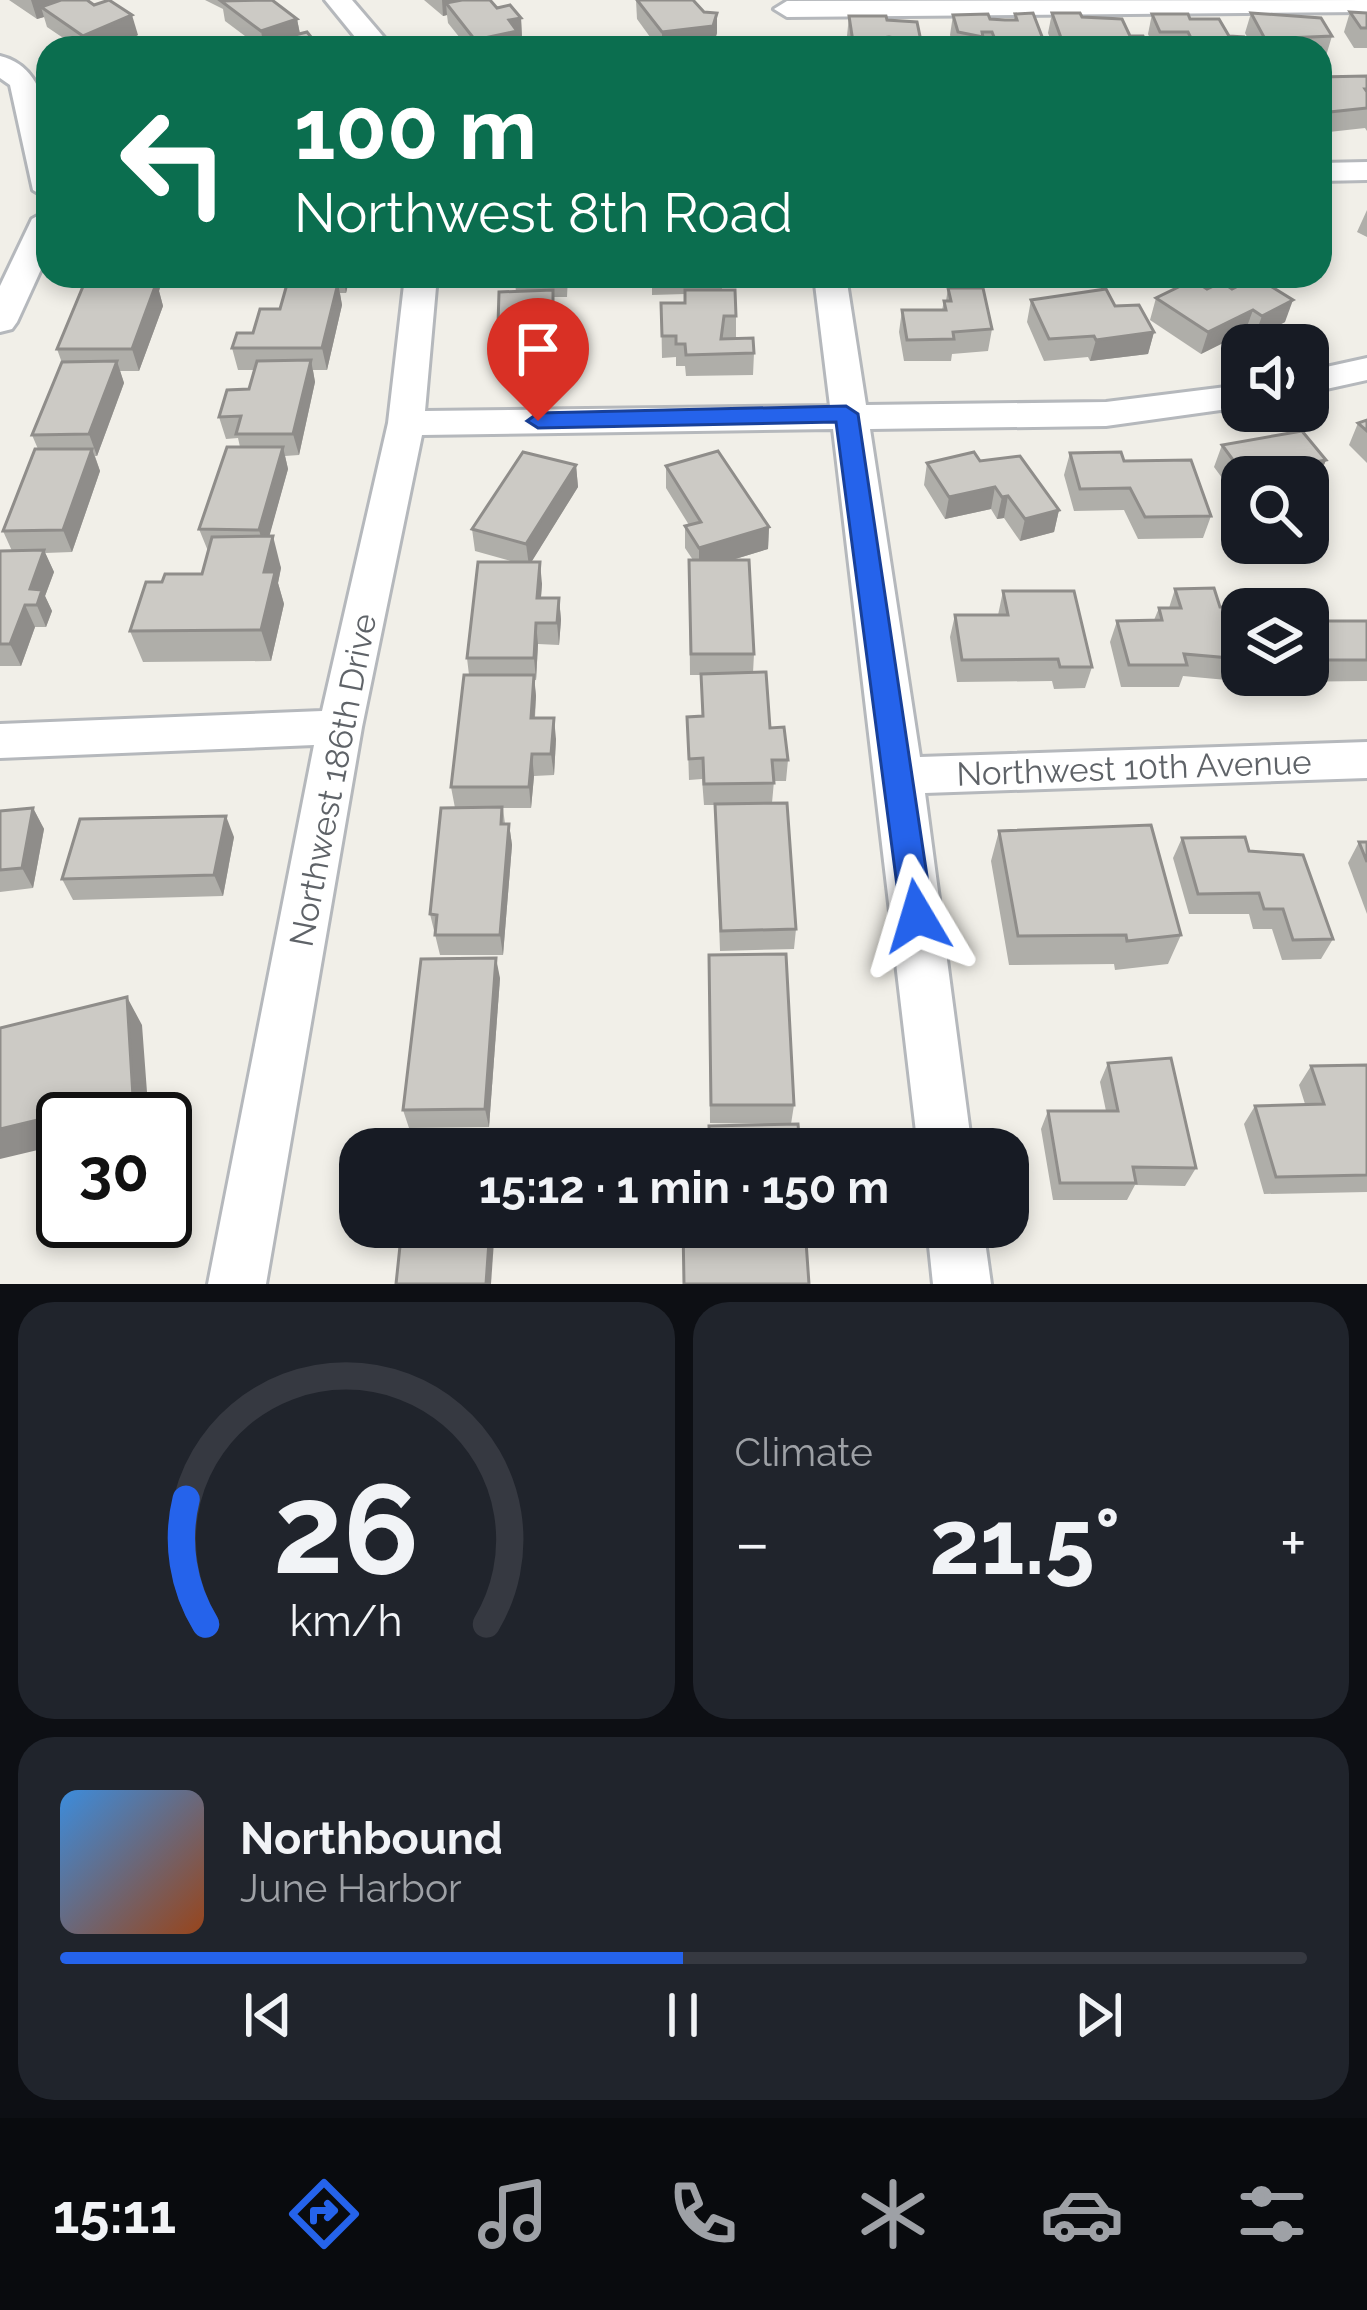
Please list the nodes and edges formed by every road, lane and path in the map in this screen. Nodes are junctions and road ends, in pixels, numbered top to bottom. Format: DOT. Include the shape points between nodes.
graph roads {
  1 [pos="338,0"];
  2 [pos="1367,4"];
  3 [pos="787,12"];
  4 [pos="369,36"];
  5 [pos="0,64"];
  6 [pos="36,138"];
  7 [pos="1367,171"];
  8 [pos="1332,172"];
  9 [pos="36,245"];
  10 [pos="421,288"];
  11 [pos="831,288"];
  12 [pos="0,322"];
  13 [pos="1367,369"];
  14 [pos="1329,377"];
  15 [pos="1221,399"];
  16 [pos="846,414"];
  17 [pos="406,423"];
  18 [pos="340,728"];
  19 [pos="0,741"];
  20 [pos="1367,760"];
  21 [pos="900,776"];
  22 [pos="942,1128"];
  23 [pos="958,1248"];
  24 [pos="237,1284"];
  25 [pos="962,1284"];
  1 -- 4 [label="street"];
  2 -- 3 [label="street"];
  5 -- 6 [label="street" via="23,82"];
  7 -- 8 [label="street"];
  9 -- 12 [label="street"];
  10 -- 17 [label="street, Northwest 186th Drive"];
  11 -- 16 [label="street"];
  13 -- 14 [label="street"];
  15 -- 16 [label="street" via="1106,414"];
  16 -- 17 [label="street"];
  16 -- 21 [label="street"];
  17 -- 18 [label="street, Northwest 186th Drive"];
  18 -- 19 [label="street"];
  18 -- 24 [label="street, Northwest 186th Drive"];
  20 -- 21 [label="street, Northwest 10th Avenue"];
  21 -- 22 [label="street"];
  23 -- 25 [label="street"];
}
